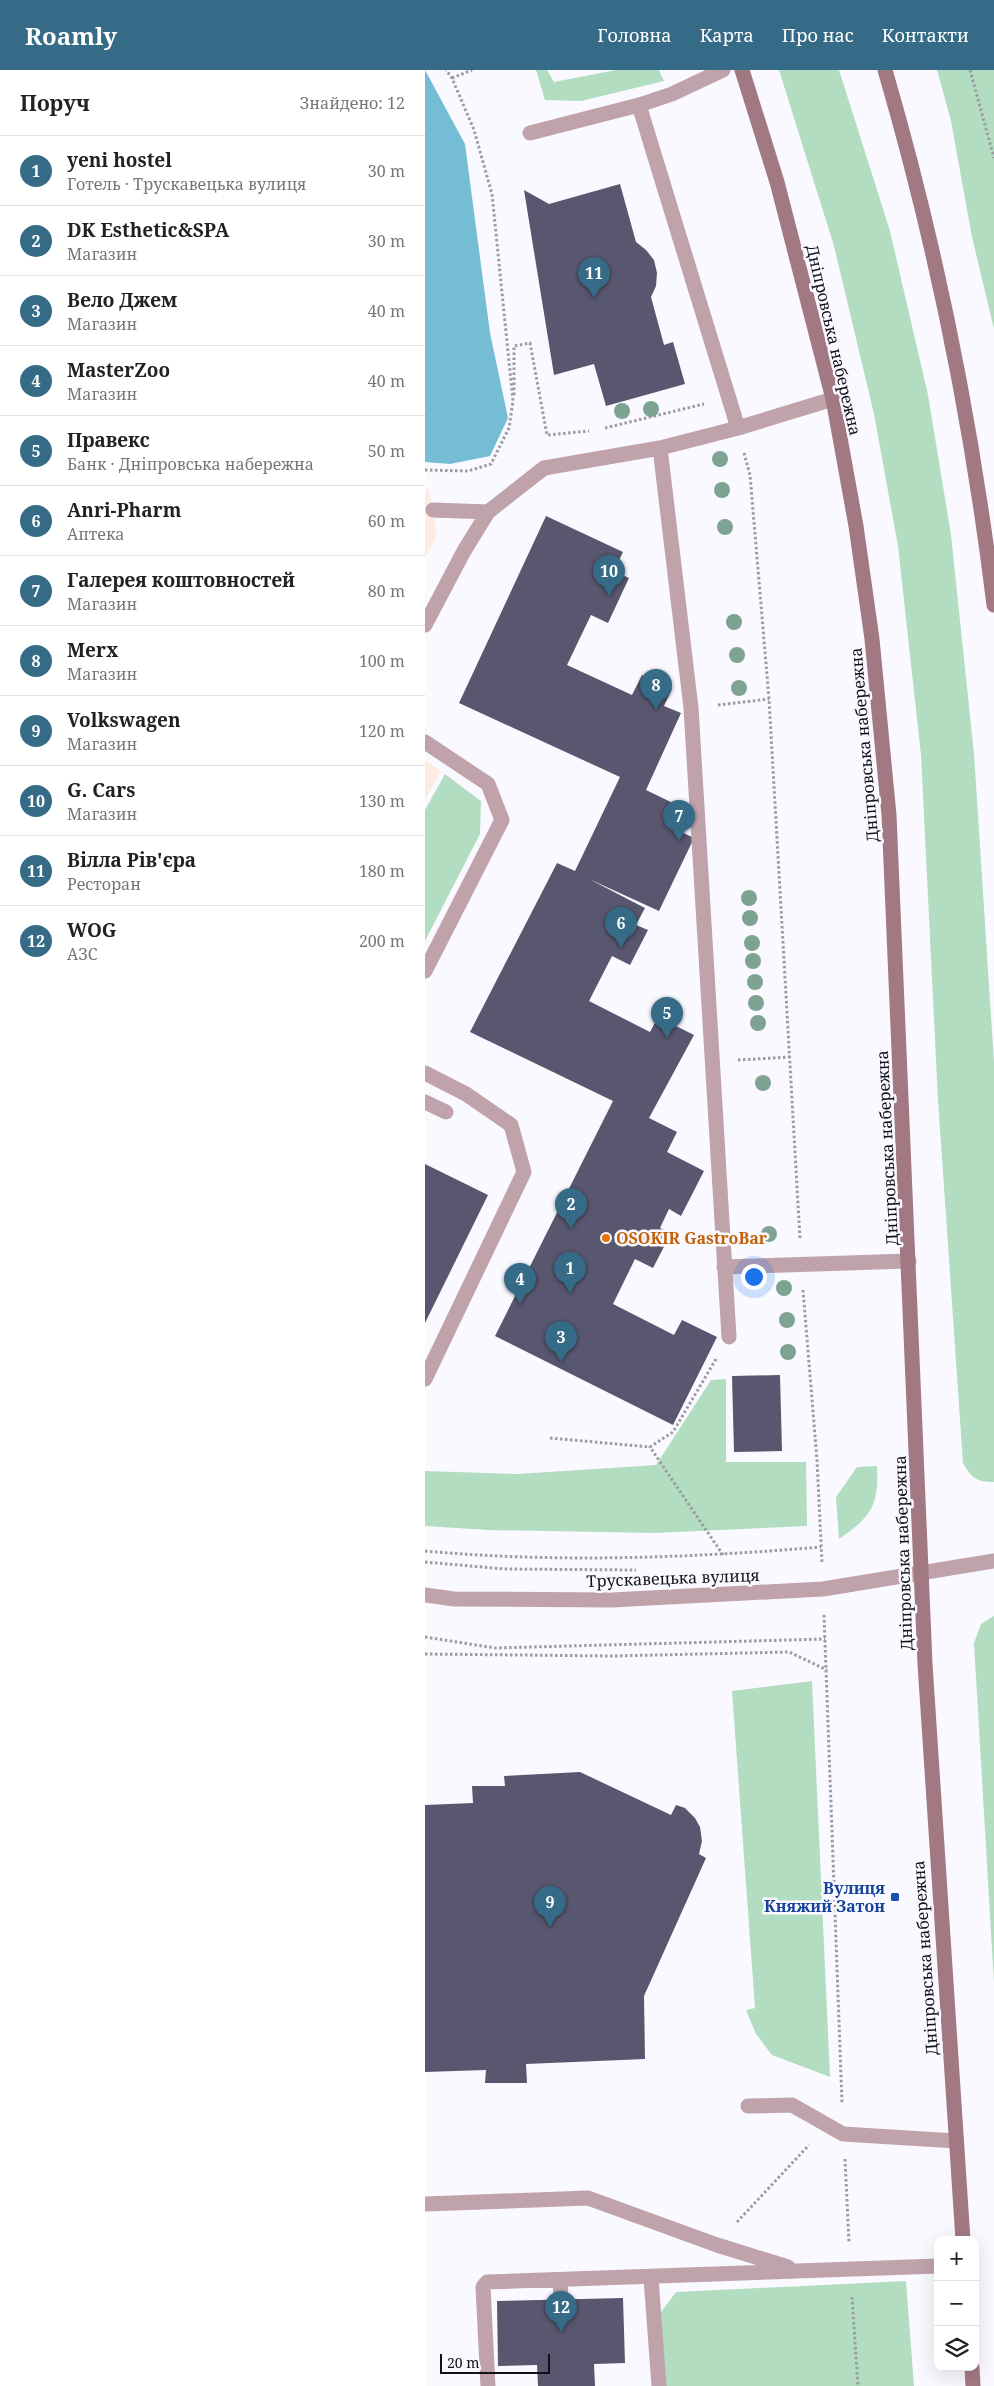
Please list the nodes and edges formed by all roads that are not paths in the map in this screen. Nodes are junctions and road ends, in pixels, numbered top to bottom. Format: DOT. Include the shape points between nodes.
graph roads {
  1 [pos="723,70"];
  2 [pos="742,70"];
  3 [pos="885,70"];
  4 [pos="893,70"];
  5 [pos="891,91"];
  6 [pos="639,105"];
  7 [pos="530,133"];
  8 [pos="833,400"];
  9 [pos="738,428"];
  10 [pos="660,448"];
  11 [pos="433,510"];
  12 [pos="489,512"];
  13 [pos="994,605"];
  14 [pos="425,626"];
  15 [pos="425,742"];
  16 [pos="425,971"];
  17 [pos="425,1073"];
  18 [pos="425,1102"];
  19 [pos="446,1112"];
  20 [pos="909,1261"];
  21 [pos="724,1267"];
  22 [pos="729,1337"];
  23 [pos="425,1379"];
  24 [pos="994,1561"];
  25 [pos="921,1573"];
  26 [pos="425,1595"];
  27 [pos="747,2106"];
  28 [pos="956,2141"];
  29 [pos="425,2204"];
  30 [pos="963,2236"];
  31 [pos="934,2266"];
  32 [pos="797,2270"];
  33 [pos="651,2278"];
  34 [pos="560,2280"];
  35 [pos="561,2299"];
  36 [pos="972,2371"];
  37 [pos="488,2386"];
  38 [pos="659,2386"];
  39 [pos="973,2386"];
  1 -- 6 [label="street" via="672,94"];
  2 -- 8 [label="main road, Дніпровська набережна" via="777,182"];
  3 -- 5 [label="main road"];
  4 -- 5 [label="street"];
  5 -- 13 [label="main road" via="954,353 981,500"];
  6 -- 7 [label="street"];
  6 -- 9 [label="street"];
  8 -- 9 [label="street"];
  8 -- 20 [label="main road, Дніпровська набережна" via="872,639 889,814"];
  9 -- 10 [label="street"];
  10 -- 12 [label="street" via="544,468"];
  10 -- 21 [label="street" via="691,708"];
  11 -- 12 [label="street"];
  12 -- 14 [label="street" via="464,551"];
  15 -- 16 [label="street" via="489,784 502,820"];
  17 -- 23 [label="street" via="466,1094 511,1126 524,1172"];
  18 -- 19 [label="street"];
  20 -- 21 [label="street"];
  20 -- 25 [label="main road, Дніпровська набережна"];
  21 -- 22 [label="street"];
  24 -- 25 [label="street"];
  25 -- 26 [label="street, Трускавецька вулиця" via="823,1589 612,1600 454,1599"];
  25 -- 28 [label="main road, Дніпровська набережна" via="937,1875"];
  27 -- 28 [label="street" via="792,2105 843,2134"];
  28 -- 30 [label="main road, Дніпровська набережна"];
  29 -- 32 [label="street" via="589,2198 717,2245"];
  31 -- 32 [label="street"];
  32 -- 33 [label="street"];
  33 -- 34 [label="street"];
  33 -- 38 [label="street"];
  34 -- 35 [label="street"];
  34 -- 37 [label="street" via="487,2282 483,2287"];
  36 -- 39 [label="main road"];
}
